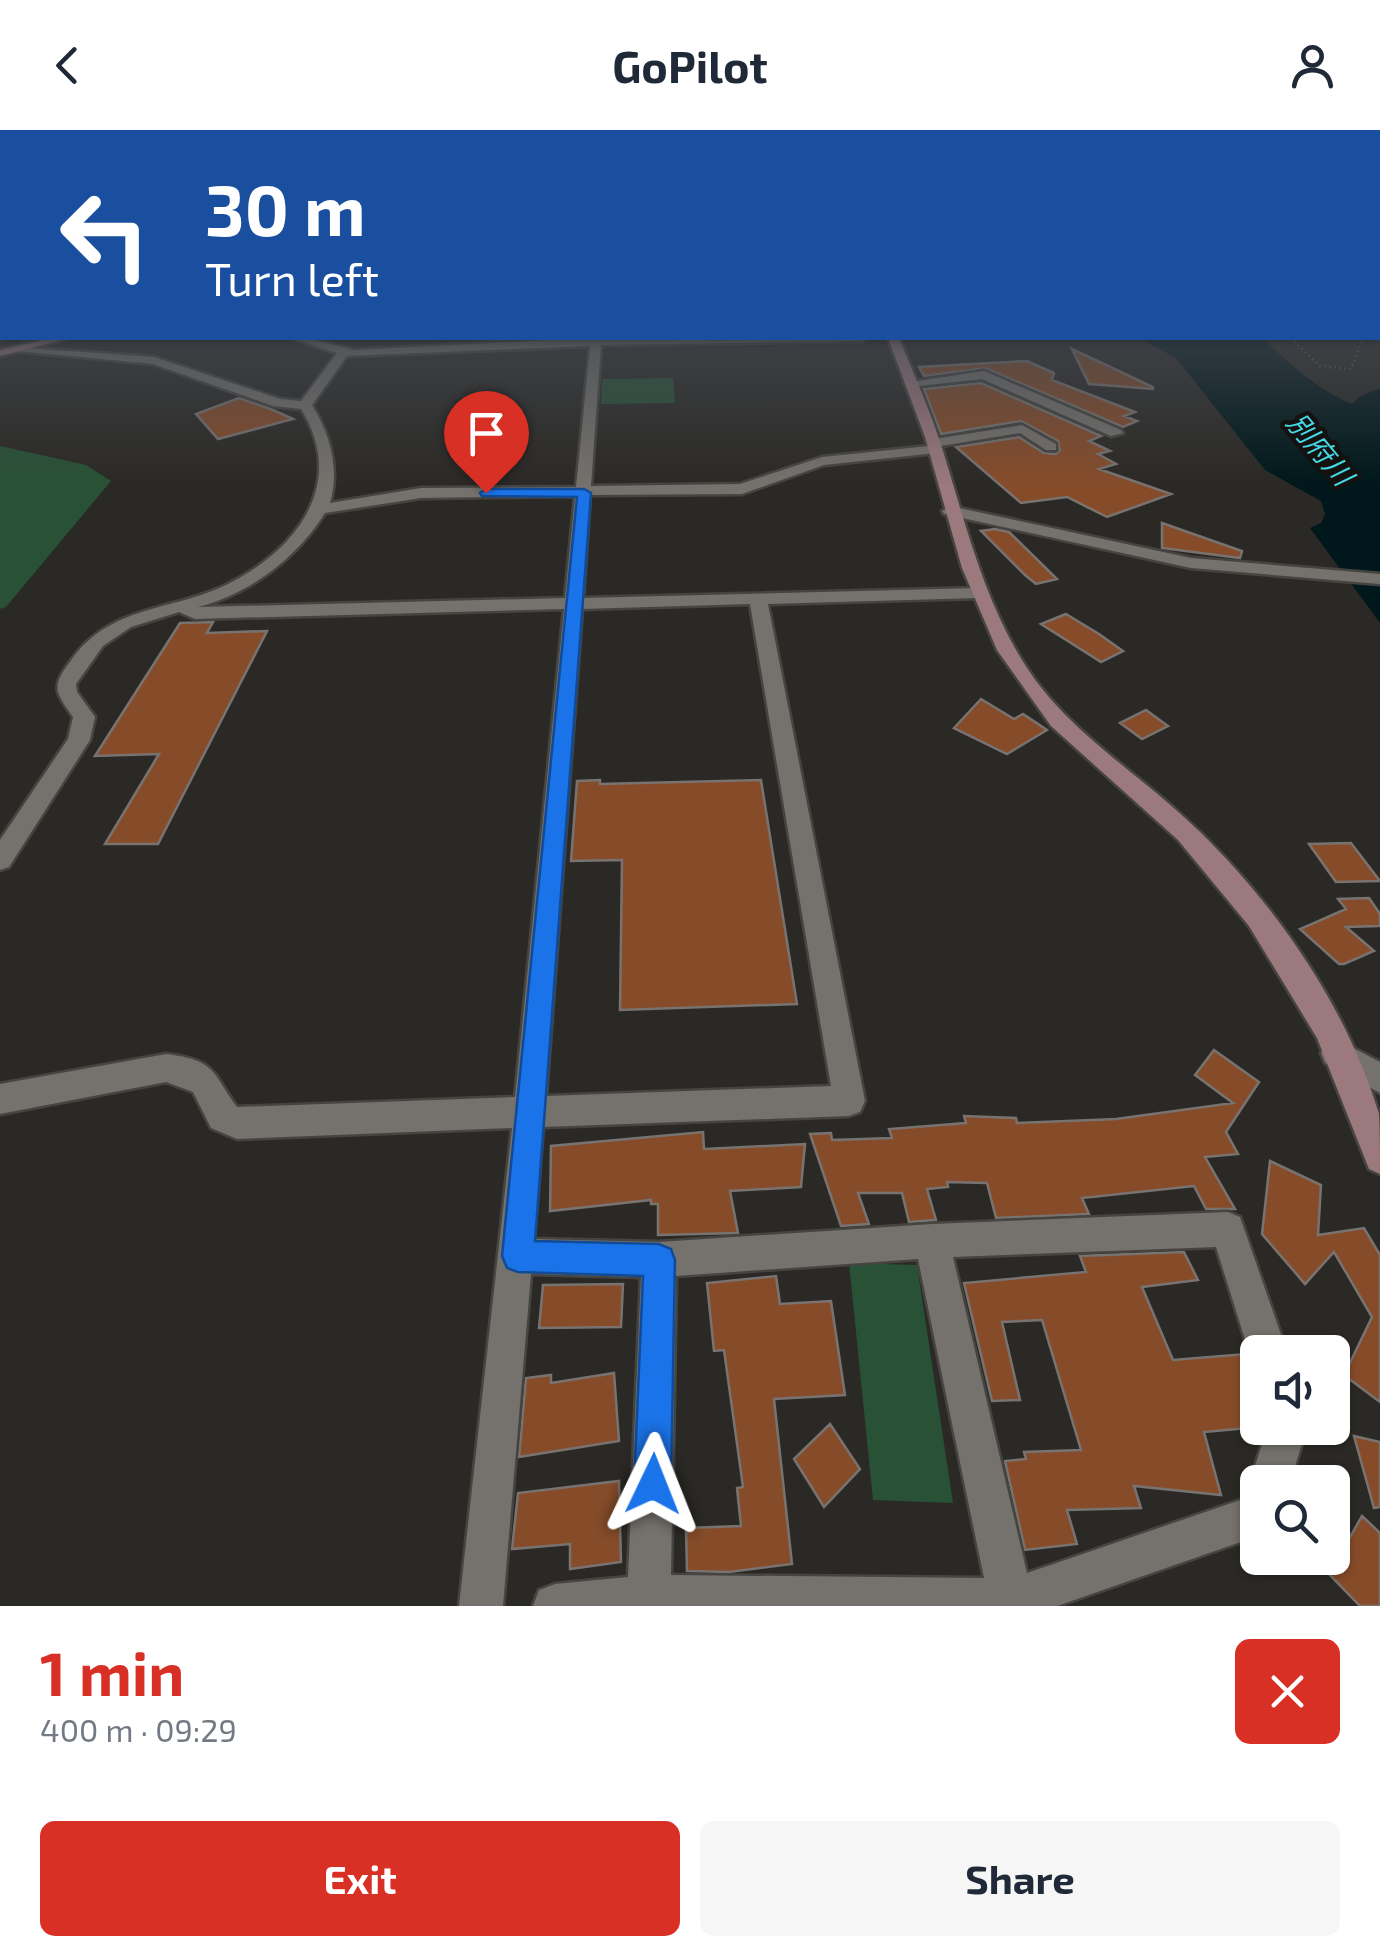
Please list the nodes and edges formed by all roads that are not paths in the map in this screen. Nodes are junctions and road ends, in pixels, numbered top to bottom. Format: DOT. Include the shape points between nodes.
graph roads {
  1 [pos="330,348"];
  2 [pos="438,348"];
  3 [pos="595,348"];
  4 [pos="897,348"];
  5 [pos="6,351"];
  6 [pos="344,352"];
  7 [pos="910,382"];
  8 [pos="305,406"];
  9 [pos="1116,433"];
  10 [pos="935,446"];
  11 [pos="1051,447"];
  12 [pos="584,493"];
  13 [pos="320,508"];
  14 [pos="950,511"];
  15 [pos="1380,579"];
  16 [pos="978,592"];
  17 [pos="758,600"];
  18 [pos="573,603"];
  19 [pos="180,605"];
  20 [pos="0,860"];
  21 [pos="1336,1052"];
  22 [pos="1380,1078"];
  23 [pos="0,1099"];
  24 [pos="529,1112"];
  25 [pos="1380,1158"];
  26 [pos="932,1240"];
  27 [pos="518,1256"];
  28 [pos="659,1260"];
  29 [pos="1262,1335"];
  30 [pos="1240,1521"];
  31 [pos="650,1596"];
  32 [pos="1011,1600"];
  33 [pos="952,1604"];
  34 [pos="482,1606"];
  35 [pos="555,1606"];
  1 -- 6 [label="street"];
  2 -- 6 [label="street"];
  3 -- 12 [label="street"];
  4 -- 7 [label="street"];
  5 -- 8 [label="street" via="154,361"];
  6 -- 8 [label="street"];
  7 -- 9 [label="street" via="984,375"];
  7 -- 10 [label="street"];
  8 -- 13 [label="street" via="316,420 328,477"];
  10 -- 11 [label="street" via="1022,429"];
  10 -- 12 [label="street" via="822,461 742,489"];
  10 -- 14 [label="street"];
  12 -- 13 [label="street" via="421,493"];
  12 -- 18 [label="street"];
  13 -- 19 [label="street" via="251,577"];
  14 -- 15 [label="street" via="1191,563"];
  14 -- 16 [label="street"];
  16 -- 17 [label="street"];
  16 -- 21 [label="street" via="1026,682 1239,892 1320,1014"];
  17 -- 18 [label="street"];
  17 -- 24 [label="street" via="850,1101"];
  18 -- 19 [label="street" via="195,612"];
  18 -- 24 [label="street"];
  19 -- 20 [label="street" via="142,613 109,632 75,667 67,693 84,728"];
  21 -- 22 [label="street"];
  21 -- 25 [label="street"];
  23 -- 24 [label="street" via="166,1068 190,1070 208,1082 222,1117 237,1123"];
  24 -- 27 [label="street"];
  26 -- 28 [label="street"];
  26 -- 29 [label="street" via="1228,1229"];
  26 -- 32 [label="street"];
  27 -- 28 [label="street"];
  27 -- 34 [label="street"];
  28 -- 31 [label="street"];
  30 -- 32 [label="street"];
  31 -- 33 [label="street"];
  31 -- 35 [label="street"];
  32 -- 33 [label="street"];
}
